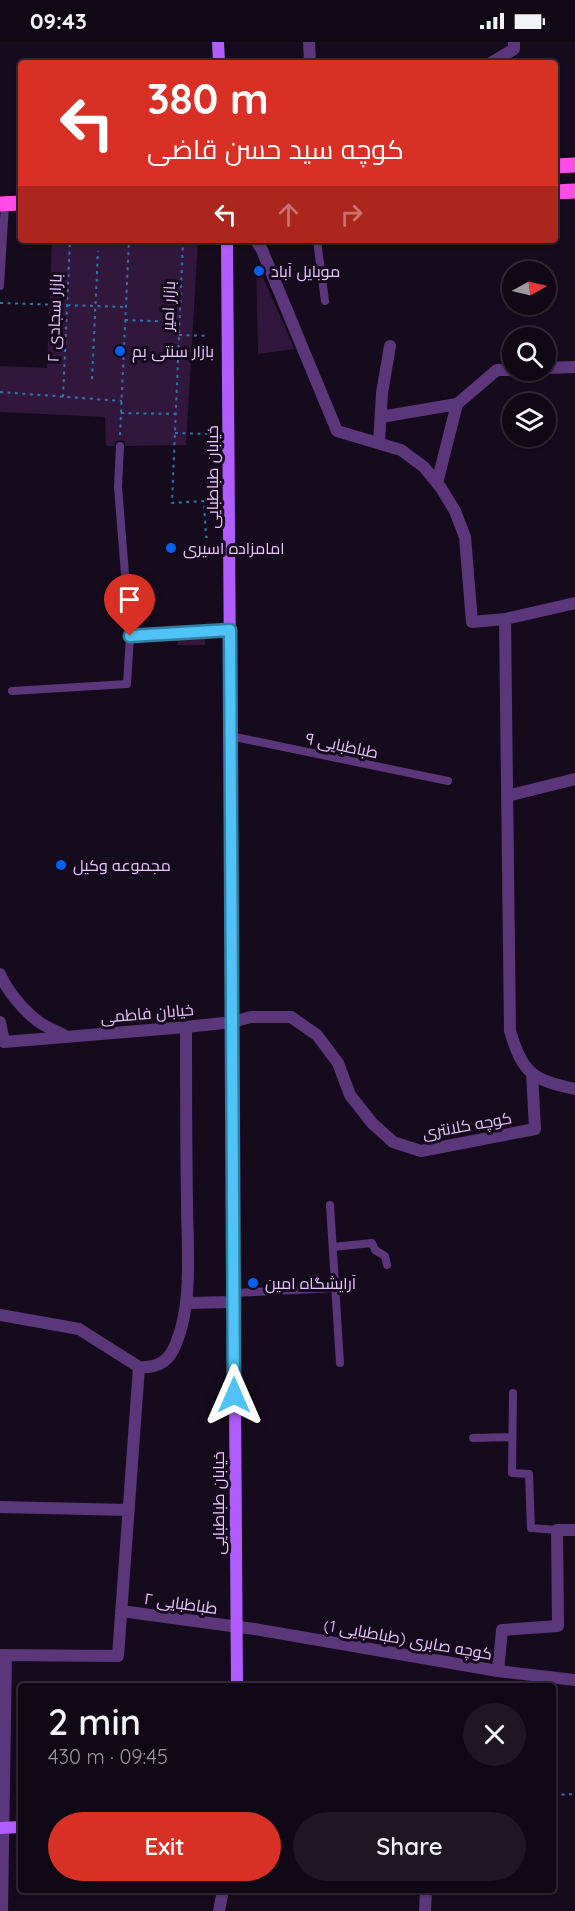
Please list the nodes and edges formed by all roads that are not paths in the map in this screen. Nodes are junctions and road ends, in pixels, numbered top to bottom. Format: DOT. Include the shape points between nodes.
graph roads {
  1 [pos="218,42"];
  2 [pos="309,42"];
  3 [pos="514,46"];
  4 [pos="219,60"];
  5 [pos="310,60"];
  6 [pos="495,60"];
  7 [pos="575,165"];
  8 [pos="558,166"];
  9 [pos="575,191"];
  10 [pos="558,192"];
  11 [pos="18,203"];
  12 [pos="2,204"];
  13 [pos="227,243"];
  14 [pos="258,243"];
  15 [pos="316,243"];
  16 [pos="0,286"];
  17 [pos="325,301"];
  18 [pos="390,346"];
  19 [pos="575,367"];
  20 [pos="556,368"];
  21 [pos="502,370"];
  22 [pos="457,404"];
  23 [pos="381,417"];
  24 [pos="379,443"];
  25 [pos="120,446"];
  26 [pos="437,483"];
  27 [pos="575,603"];
  28 [pos="505,619"];
  29 [pos="230,630"];
  30 [pos="130,636"];
  31 [pos="12,691"];
  32 [pos="230,736"];
  33 [pos="575,779"];
  34 [pos="448,781"];
  35 [pos="507,796"];
  36 [pos="0,974"];
  37 [pos="0,1022"];
  38 [pos="232,1022"];
  39 [pos="186,1027"];
  40 [pos="65,1036"];
  41 [pos="2,1042"];
  42 [pos="532,1073"];
  43 [pos="575,1089"];
  44 [pos="330,1205"];
  45 [pos="333,1247"];
  46 [pos="387,1266"];
  47 [pos="335,1288"];
  48 [pos="234,1298"];
  49 [pos="188,1303"];
  50 [pos="0,1315"];
  51 [pos="340,1363"];
  52 [pos="139,1367"];
  53 [pos="513,1393"];
  54 [pos="512,1437"];
  55 [pos="473,1438"];
  56 [pos="0,1507"];
  57 [pos="129,1510"];
  58 [pos="557,1530"];
  59 [pos="575,1530"];
  60 [pos="121,1611"];
  61 [pos="236,1627"];
  62 [pos="3,1655"];
  63 [pos="498,1671"];
  64 [pos="575,1680"];
  65 [pos="237,1683"];
  66 [pos="18,1827"];
  67 [pos="2,1828"];
  68 [pos="222,1893"];
  69 [pos="426,1893"];
  70 [pos="2,1911"];
  71 [pos="219,1911"];
  72 [pos="425,1911"];
  1 -- 4 [label="main road"];
  2 -- 5 [label="street"];
  3 -- 6 [label="street"];
  7 -- 8 [label="main road"];
  9 -- 10 [label="main road"];
  11 -- 12 [label="main road"];
  12 -- 16 [label="lane"];
  13 -- 29 [label="main road, خیابان طباطبایی"];
  14 -- 24 [label="street" via="337,431"];
  15 -- 17 [label="lane"];
  18 -- 23 [label="street"];
  19 -- 20 [label="street"];
  21 -- 22 [label="street" via="497,370"];
  22 -- 23 [label="street"];
  22 -- 26 [label="street"];
  23 -- 24 [label="street"];
  24 -- 26 [label="street" via="401,450"];
  25 -- 30 [label="lane" via="118,487"];
  26 -- 28 [label="street" via="455,511 465,537 472,622"];
  27 -- 28 [label="street"];
  28 -- 35 [label="street"];
  29 -- 30 [label="lane"];
  29 -- 32 [label="main road, خیابان طباطبایی"];
  30 -- 31 [label="lane" via="127,684"];
  32 -- 34 [label="lane, طباطبایی ۹"];
  32 -- 38 [label="main road, خیابان طباطبایی"];
  33 -- 35 [label="street"];
  35 -- 42 [label="street" via="510,1031 516,1050"];
  36 -- 40 [label="street" via="3,983 39,1022"];
  37 -- 41 [label="street, خیابان فاطمی"];
  38 -- 39 [label="street, خیابان فاطمی"];
  38 -- 42 [label="street, کوچه کلانتری" via="250,1017 291,1017 317,1035 338,1063 350,1095 372,1123 393,1142 421,1151 535,1129"];
  38 -- 48 [label="main road, خیابان طباطبایی"];
  39 -- 40 [label="street, خیابان فاطمی"];
  39 -- 49 [label="street"];
  40 -- 41 [label="street, خیابان فاطمی"];
  42 -- 43 [label="street" via="544,1082"];
  44 -- 45 [label="lane"];
  45 -- 46 [label="lane" via="372,1243 385,1256"];
  45 -- 47 [label="lane"];
  47 -- 48 [label="lane"];
  47 -- 51 [label="lane"];
  48 -- 49 [label="street"];
  48 -- 61 [label="main road, خیابان طباطبایی"];
  49 -- 52 [label="street" via="168,1359 159,1365"];
  50 -- 52 [label="street" via="79,1329"];
  52 -- 57 [label="street"];
  53 -- 54 [label="lane"];
  54 -- 55 [label="lane"];
  54 -- 58 [label="lane" via="512,1473 529,1474 531,1528"];
  56 -- 57 [label="street"];
  57 -- 60 [label="street"];
  58 -- 59 [label="street"];
  58 -- 63 [label="street" via="558,1626 502,1630"];
  60 -- 61 [label="street, طباطبایی ۲"];
  60 -- 62 [label="street" via="118,1656"];
  61 -- 63 [label="street, کوچه صابری (طباطبایی 1)"];
  61 -- 65 [label="main road, خیابان طباطبایی"];
  62 -- 67 [label="street"];
  63 -- 64 [label="street, کوچه صابری (طباطبایی 1)"];
  66 -- 67 [label="main road"];
  67 -- 70 [label="street"];
  68 -- 71 [label="street"];
  69 -- 72 [label="street"];
}
